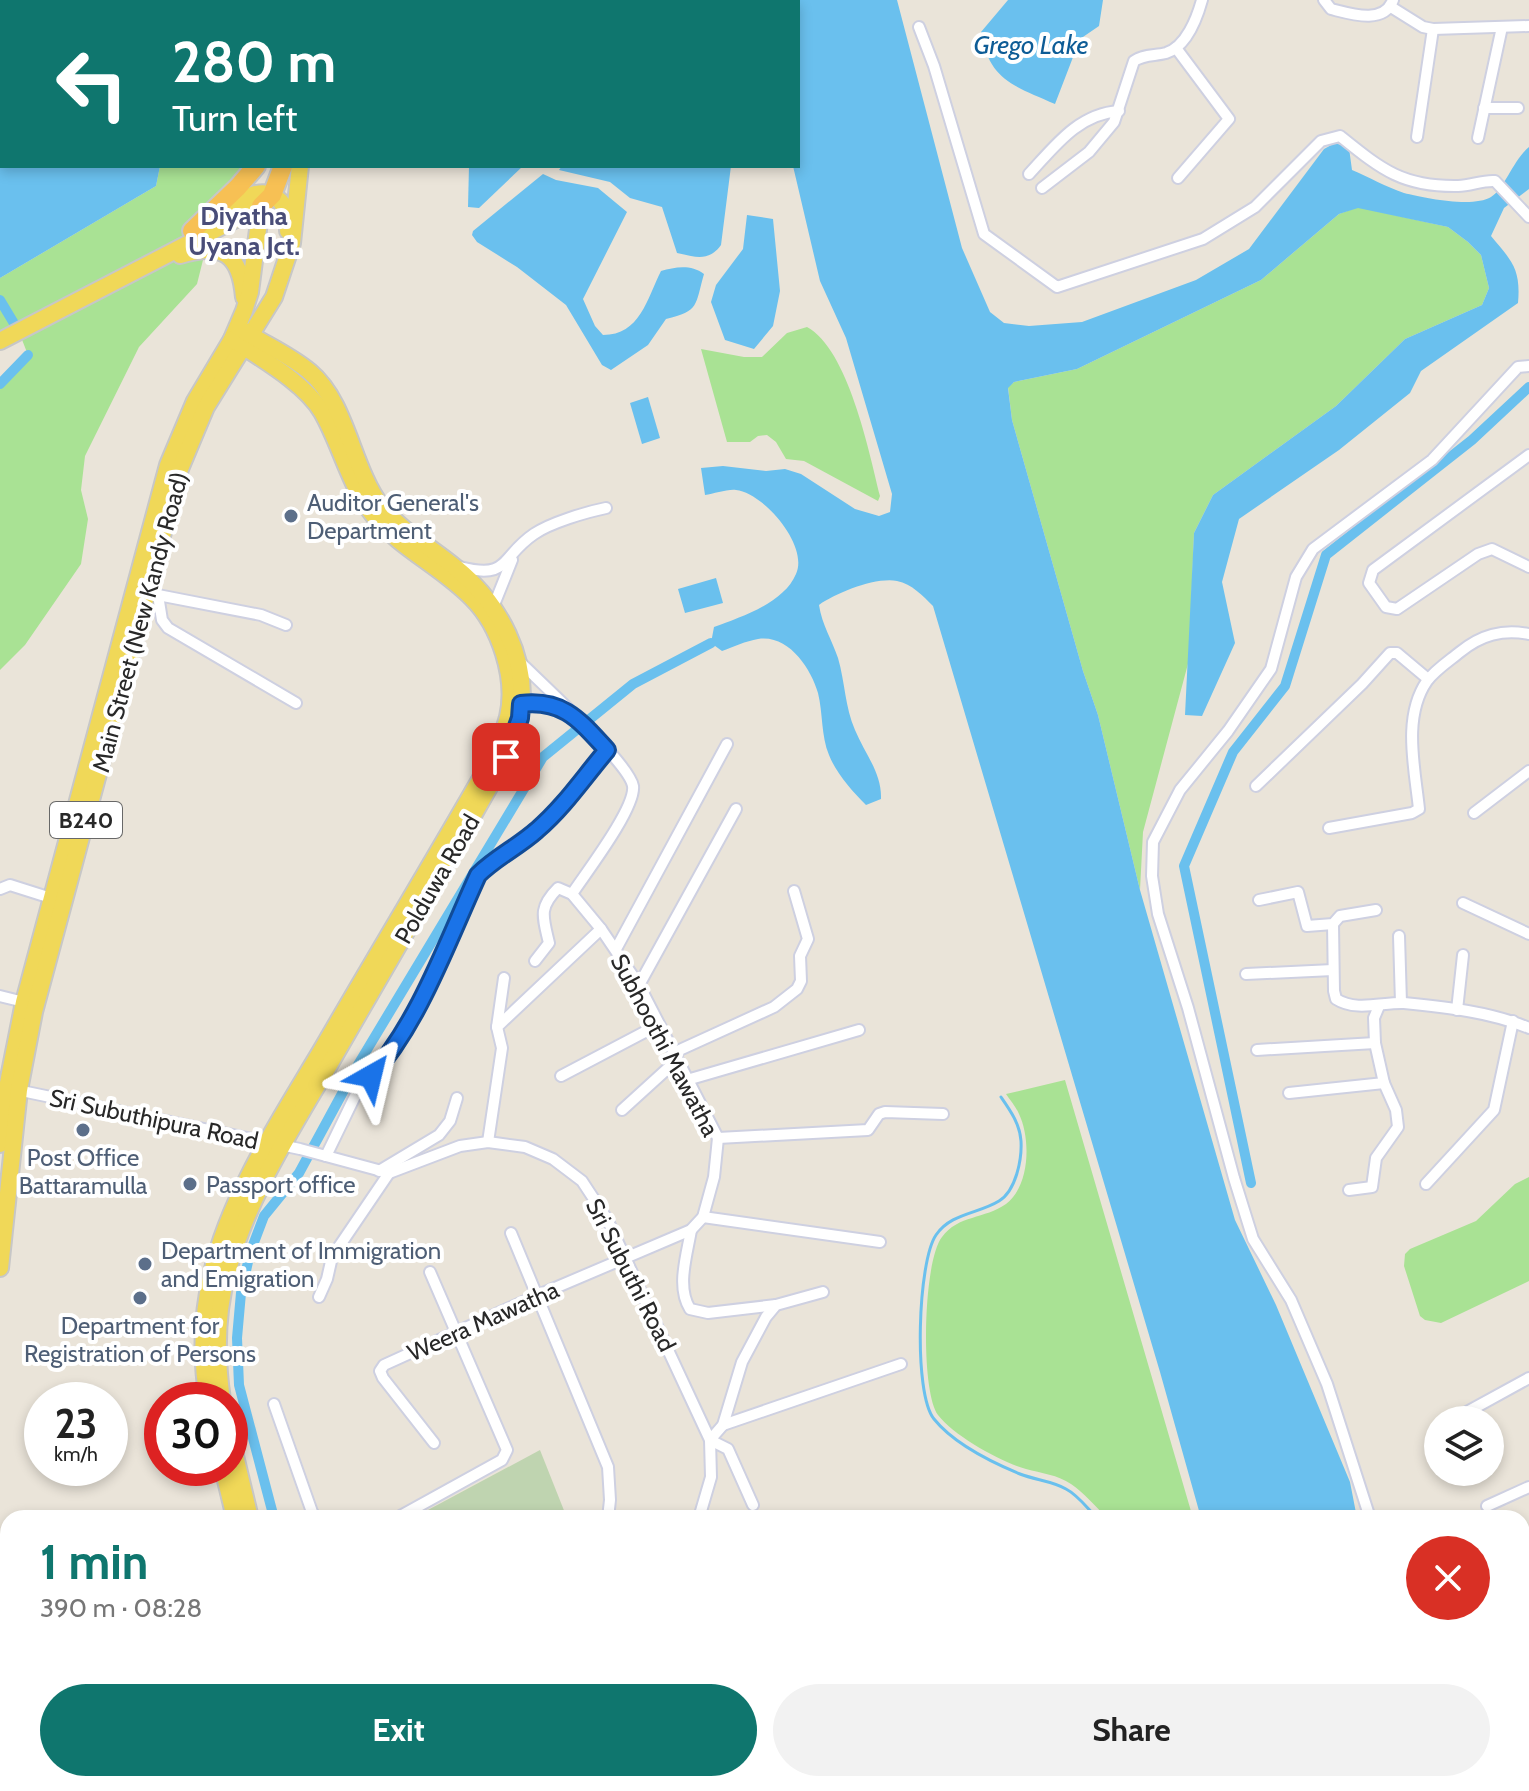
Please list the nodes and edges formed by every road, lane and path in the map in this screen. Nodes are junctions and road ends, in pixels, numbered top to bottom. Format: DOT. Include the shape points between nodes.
graph roads {
  1 [pos="1202,0"];
  2 [pos="1324,0"];
  3 [pos="1392,4"];
  4 [pos="1529,26"];
  5 [pos="919,27"];
  6 [pos="1502,27"];
  7 [pos="1433,29"];
  8 [pos="1176,48"];
  9 [pos="1484,108"];
  10 [pos="1518,108"];
  11 [pos="1119,111"];
  12 [pos="1417,137"];
  13 [pos="1478,138"];
  14 [pos="254,168"];
  15 [pos="267,168"];
  16 [pos="282,168"];
  17 [pos="300,168"];
  18 [pos="1029,174"];
  19 [pos="1178,178"];
  20 [pos="1042,188"];
  21 [pos="266,198"];
  22 [pos="1529,217"];
  23 [pos="192,231"];
  24 [pos="141,266"];
  25 [pos="281,278"];
  26 [pos="242,332"];
  27 [pos="6,338"];
  28 [pos="1529,366"];
  29 [pos="1529,455"];
  30 [pos="606,508"];
  31 [pos="517,547"];
  32 [pos="454,566"];
  33 [pos="1529,567"];
  34 [pos="501,568"];
  35 [pos="154,591"];
  36 [pos="476,592"];
  37 [pos="494,605"];
  38 [pos="286,625"];
  39 [pos="1529,634"];
  40 [pos="519,661"];
  41 [pos="1428,679"];
  42 [pos="296,703"];
  43 [pos="521,704"];
  44 [pos="574,714"];
  45 [pos="727,744"];
  46 [pos="607,750"];
  47 [pos="1529,771"];
  48 [pos="1256,786"];
  49 [pos="736,809"];
  50 [pos="1474,813"];
  51 [pos="1329,828"];
  52 [pos="0,889"];
  53 [pos="794,891"];
  54 [pos="572,894"];
  55 [pos="51,898"];
  56 [pos="1259,900"];
  57 [pos="1463,903"];
  58 [pos="1376,910"];
  59 [pos="1333,924"];
  60 [pos="601,929"];
  61 [pos="1529,934"];
  62 [pos="1399,936"];
  63 [pos="616,949"];
  64 [pos="1463,955"];
  65 [pos="535,961"];
  66 [pos="1333,970"];
  67 [pos="1246,974"];
  68 [pos="504,978"];
  69 [pos="639,985"];
  70 [pos="0,996"];
  71 [pos="24,1002"];
  72 [pos="1401,1003"];
  73 [pos="1379,1006"];
  74 [pos="1457,1010"];
  75 [pos="1513,1021"];
  76 [pos="658,1025"];
  77 [pos="497,1027"];
  78 [pos="1529,1028"];
  79 [pos="859,1030"];
  80 [pos="1375,1043"];
  81 [pos="1257,1050"];
  82 [pos="675,1056"];
  83 [pos="561,1076"];
  84 [pos="687,1080"];
  85 [pos="1384,1083"];
  86 [pos="13,1089"];
  87 [pos="1289,1093"];
  88 [pos="457,1098"];
  89 [pos="2,1106"];
  90 [pos="622,1110"];
  91 [pos="943,1114"];
  92 [pos="718,1138"];
  93 [pos="488,1142"];
  94 [pos="0,1144"];
  95 [pos="275,1144"];
  96 [pos="322,1156"];
  97 [pos="384,1172"];
  98 [pos="1426,1184"];
  99 [pos="1349,1190"];
  100 [pos="703,1217"];
  101 [pos="691,1230"];
  102 [pos="511,1233"];
  103 [pos="880,1242"];
  104 [pos="626,1256"];
  105 [pos="0,1268"];
  106 [pos="430,1272"];
  107 [pos="823,1292"];
  108 [pos="536,1296"];
  109 [pos="319,1297"];
  110 [pos="776,1305"];
  111 [pos="455,1334"];
  112 [pos="901,1364"];
  113 [pos="1529,1378"];
  114 [pos="205,1382"];
  115 [pos="219,1382"];
  116 [pos="274,1404"];
  117 [pos="1478,1406"];
  118 [pos="723,1425"];
  119 [pos="710,1440"];
  120 [pos="434,1443"];
  121 [pos="227,1486"];
  122 [pos="242,1486"];
  123 [pos="1529,1487"];
  124 [pos="753,1505"];
  125 [pos="1487,1506"];
  126 [pos="233,1510"];
  127 [pos="248,1510"];
  128 [pos="311,1510"];
  129 [pos="411,1510"];
  130 [pos="609,1510"];
  131 [pos="701,1510"];
  132 [pos="1367,1510"];
  1 -- 8 [label="street"];
  2 -- 3 [label="street" via="1331,9 1359,16 1383,14"];
  3 -- 7 [label="street"];
  4 -- 6 [label="street"];
  5 -- 22 [label="street" via="984,234 1057,287 1203,239 1255,207 1321,141 1340,136 1387,173 1418,183 1441,187 1495,181"];
  6 -- 7 [label="street"];
  6 -- 9 [label="street"];
  7 -- 12 [label="street"];
  8 -- 11 [label="street" via="1134,61"];
  8 -- 19 [label="street" via="1229,119"];
  9 -- 10 [label="street"];
  9 -- 13 [label="street"];
  11 -- 18 [label="street" via="1075,125"];
  11 -- 20 [label="street" via="1089,152"];
  14 -- 23 [label="highway"];
  15 -- 21 [label="highway"];
  16 -- 21 [label="highway"];
  17 -- 25 [label="main road" via="292,243"];
  21 -- 23 [label="main road" via="248,197"];
  21 -- 24 [label="main road"];
  21 -- 25 [label="main road" via="279,199 289,224"];
  21 -- 26 [label="main road, Main Street (New Kandy Road) / B240"];
  23 -- 24 [label="main road"];
  24 -- 26 [label="main road" via="197,250 219,249 230,256 239,271"];
  24 -- 27 [label="main road"];
  25 -- 26 [label="main road, Main Street (New Kandy Road) / B240" via="274,297"];
  26 -- 32 [label="main road, Polduwa Road" via="311,373 333,403 369,489 384,509"];
  26 -- 35 [label="main road, Main Street (New Kandy Road) / B240" via="180,469"];
  26 -- 36 [label="main road, Polduwa Road" via="322,412 359,496 375,517 401,543"];
  26 -- 55 [label="main road, Main Street (New Kandy Road) / B240" via="195,401 168,465"];
  28 -- 132 [label="street" via="1518,367 1432,460 1313,549 1296,577 1271,669 1180,790 1153,842 1158,914 1253,1239 1291,1300 1327,1384"];
  29 -- 33 [label="street" via="1373,570 1369,583 1386,607 1397,609 1492,549"];
  30 -- 31 [label="street" via="536,532"];
  31 -- 34 [label="street"];
  31 -- 37 [label="street"];
  32 -- 34 [label="street" via="481,573"];
  32 -- 36 [label="main road, Polduwa Road"];
  34 -- 36 [label="street"];
  35 -- 38 [label="street"];
  35 -- 42 [label="street" via="168,628"];
  35 -- 86 [label="main road, Main Street (New Kandy Road) / B240"];
  36 -- 37 [label="main road, Polduwa Road"];
  36 -- 95 [label="main road, Polduwa Road" via="507,664 508,716 496,752"];
  37 -- 40 [label="main road, Polduwa Road"];
  39 -- 41 [label="street" via="1508,630 1472,642"];
  40 -- 43 [label="main road, Polduwa Road"];
  40 -- 44 [label="street"];
  41 -- 48 [label="street" via="1390,653"];
  41 -- 51 [label="street" via="1411,738 1419,809"];
  43 -- 44 [label="street" via="538,702"];
  43 -- 95 [label="main road, Polduwa Road" via="506,757"];
  44 -- 46 [label="street"];
  45 -- 63 [label="street"];
  46 -- 54 [label="street" via="633,786 630,803"];
  46 -- 96 [label="street" via="537,831 478,875 411,1020 358,1090"];
  47 -- 50 [label="street"];
  49 -- 69 [label="street"];
  52 -- 55 [label="street" via="10,885"];
  53 -- 82 [label="street" via="808,939 800,956 797,989 774,1007"];
  54 -- 60 [label="street, Subhoothi Mawatha"];
  54 -- 65 [label="street" via="558,888 545,900 542,913 549,943"];
  55 -- 71 [label="main road, Main Street (New Kandy Road) / B240"];
  56 -- 59 [label="street" via="1298,892 1307,926"];
  57 -- 61 [label="street"];
  58 -- 59 [label="street" via="1340,916"];
  59 -- 66 [label="street"];
  60 -- 63 [label="street, Subhoothi Mawatha"];
  60 -- 77 [label="street"];
  62 -- 72 [label="street"];
  63 -- 69 [label="street, Subhoothi Mawatha"];
  64 -- 74 [label="street"];
  66 -- 67 [label="street"];
  66 -- 73 [label="street" via="1336,999"];
  68 -- 77 [label="street"];
  69 -- 76 [label="street, Subhoothi Mawatha"];
  70 -- 71 [label="street"];
  71 -- 86 [label="main road, Main Street (New Kandy Road) / B240"];
  72 -- 73 [label="street"];
  72 -- 74 [label="street"];
  73 -- 80 [label="street"];
  74 -- 75 [label="street"];
  75 -- 78 [label="street"];
  75 -- 98 [label="street" via="1494,1110"];
  76 -- 82 [label="street, Subhoothi Mawatha"];
  76 -- 83 [label="street"];
  77 -- 93 [label="street" via="502,1048"];
  79 -- 84 [label="street"];
  80 -- 81 [label="street"];
  80 -- 85 [label="street"];
  82 -- 84 [label="street, Subhoothi Mawatha"];
  82 -- 90 [label="street"];
  84 -- 92 [label="street, Subhoothi Mawatha"];
  85 -- 87 [label="street"];
  85 -- 99 [label="street" via="1398,1127 1376,1158 1372,1187"];
  86 -- 89 [label="main road, Main Street (New Kandy Road) / B240"];
  86 -- 95 [label="street, Sri Subuthipura Road"];
  86 -- 105 [label="main road, Main Street (New Kandy Road) / B240"];
  88 -- 97 [label="street" via="439,1135"];
  89 -- 94 [label="main road, Main Street (New Kandy Road) / B240"];
  91 -- 92 [label="street" via="885,1112 868,1130"];
  92 -- 100 [label="street, Subhoothi Mawatha"];
  93 -- 97 [label="street, Sri Subuthi Road"];
  93 -- 104 [label="street, Sri Subuthi Road" via="525,1147 553,1159 582,1181"];
  95 -- 96 [label="street, Sri Subuthipura Road"];
  95 -- 114 [label="main road, Polduwa Road" via="224,1231 205,1312"];
  95 -- 115 [label="main road, Polduwa Road" via="226,1275 219,1313"];
  96 -- 97 [label="street"];
  97 -- 109 [label="street" via="332,1257"];
  100 -- 101 [label="street, Subhoothi Mawatha"];
  100 -- 103 [label="street"];
  101 -- 104 [label="street, Subhoothi Mawatha"];
  101 -- 110 [label="street" via="683,1286 690,1309 708,1313"];
  102 -- 108 [label="street"];
  104 -- 108 [label="street, Weera Mawatha"];
  104 -- 119 [label="street, Sri Subuthi Road"];
  106 -- 111 [label="street"];
  107 -- 110 [label="street"];
  108 -- 111 [label="street, Weera Mawatha"];
  108 -- 130 [label="street" via="608,1467"];
  110 -- 118 [label="street" via="742,1362"];
  111 -- 120 [label="street, Weera Mawatha" via="380,1371"];
  111 -- 129 [label="street" via="507,1454"];
  112 -- 118 [label="street"];
  113 -- 117 [label="street"];
  116 -- 128 [label="street"];
  118 -- 119 [label="street"];
  119 -- 124 [label="street" via="728,1449"];
  119 -- 131 [label="street, Sri Subuthi Road" via="711,1477"];
  121 -- 126 [label="main road"];
  122 -- 127 [label="main road"];
  123 -- 125 [label="street"];
}
